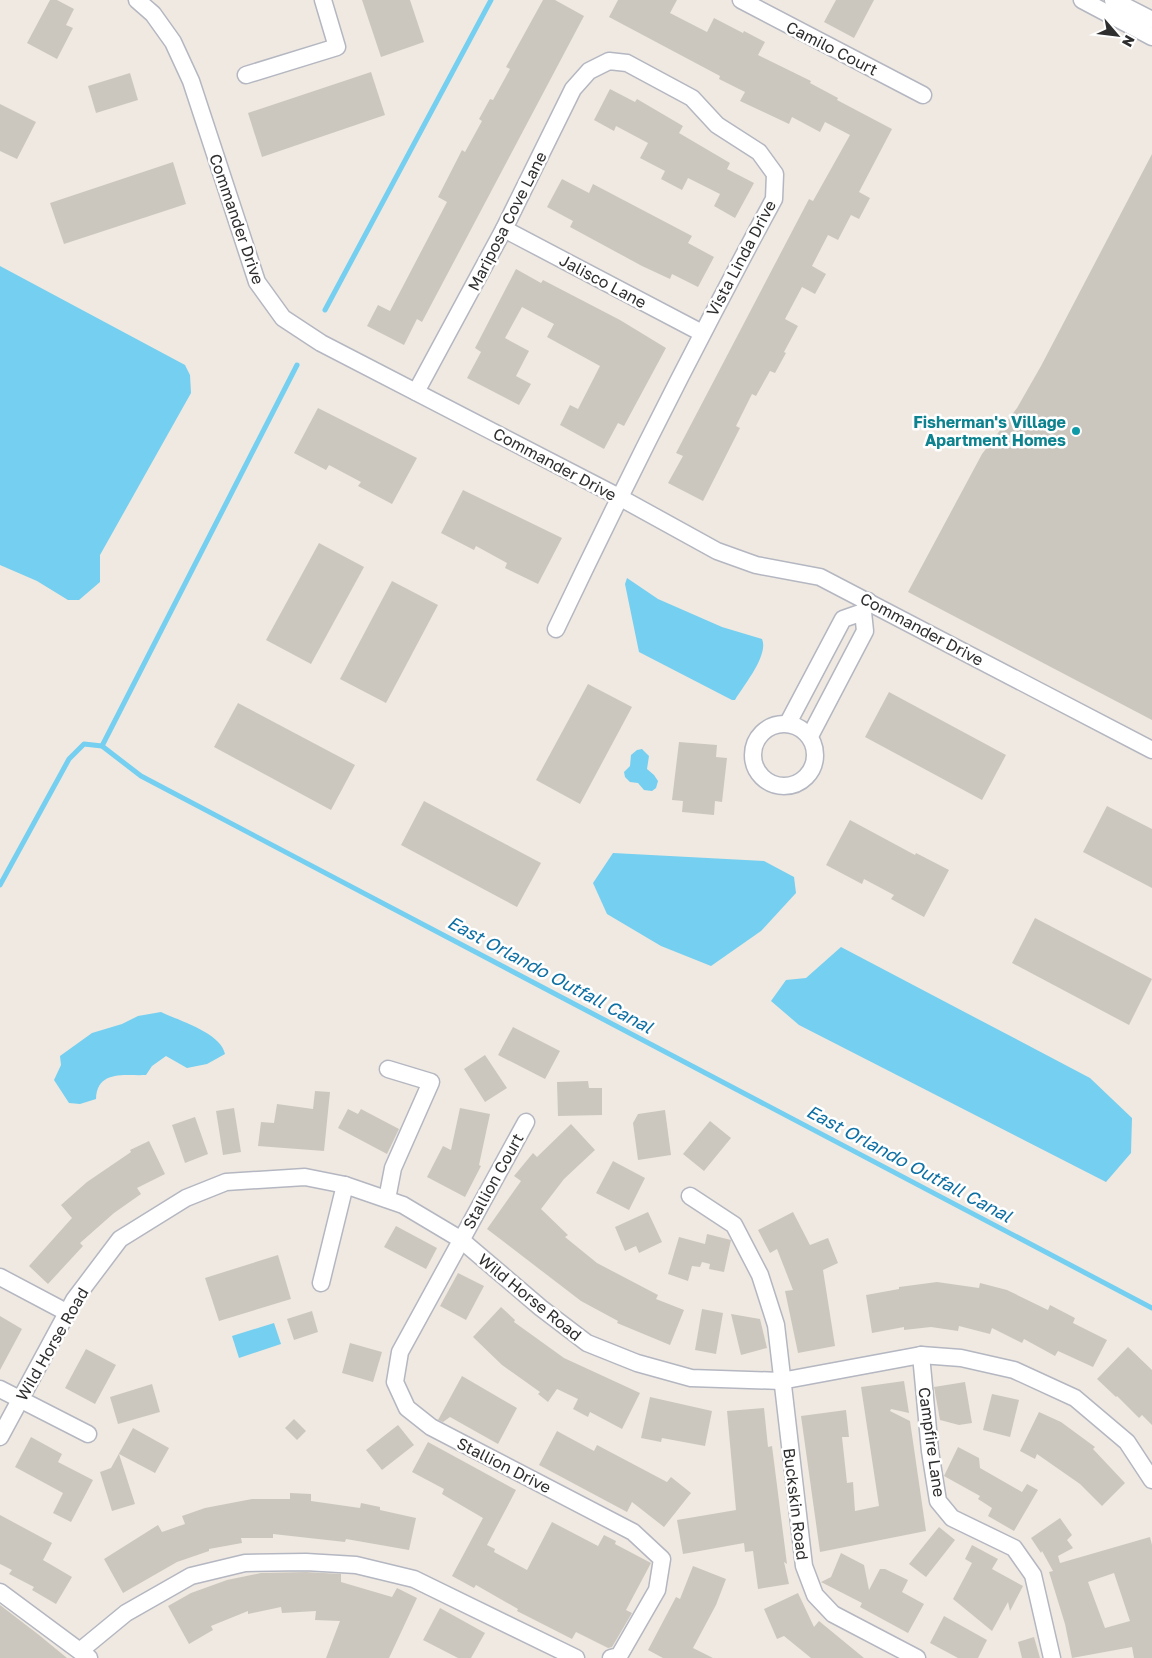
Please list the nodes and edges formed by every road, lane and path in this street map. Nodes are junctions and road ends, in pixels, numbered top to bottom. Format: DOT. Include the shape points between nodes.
graph roads {
  1 [pos="136,0"];
  2 [pos="323,0"];
  3 [pos="741,0"];
  4 [pos="1082,0"];
  5 [pos="1113,0"];
  6 [pos="1152,20"];
  7 [pos="1152,37"];
  8 [pos="609,61"];
  9 [pos="246,75"];
  10 [pos="923,95"];
  11 [pos="504,230"];
  12 [pos="702,333"];
  13 [pos="416,392"];
  14 [pos="618,497"];
  15 [pos="866,607"];
  16 [pos="556,629"];
  17 [pos="788,723"];
  18 [pos="810,736"];
  19 [pos="1152,750"];
  20 [pos="388,1068"];
  21 [pos="526,1122"];
  22 [pos="345,1185"];
  23 [pos="690,1196"];
  24 [pos="387,1199"];
  25 [pos="460,1239"];
  26 [pos="0,1277"];
  27 [pos="321,1283"];
  28 [pos="68,1313"];
  29 [pos="921,1355"];
  30 [pos="781,1381"];
  31 [pos="0,1389"];
  32 [pos="20,1399"];
  33 [pos="88,1434"];
  34 [pos="0,1437"];
  35 [pos="1152,1480"];
  36 [pos="0,1592"];
  37 [pos="85,1654"];
  38 [pos="576,1658"];
  39 [pos="611,1658"];
  40 [pos="916,1658"];
  41 [pos="1052,1658"];
  1 -- 13 [label="street, Commander Drive" via="153,14 173,42 191,82 248,258 270,303 282,318 314,339"];
  2 -- 9 [label="street" via="337,47"];
  3 -- 10 [label="street, Camilo Court"];
  4 -- 7 [label="street"];
  5 -- 6 [label="street"];
  8 -- 11 [label="street, Mariposa Cove Lane" via="589,70 573,89"];
  8 -- 12 [label="street, Vista Linda Drive" via="626,62 692,98 717,125 760,152 775,174 774,199"];
  11 -- 12 [label="street, Jalisco Lane"];
  11 -- 13 [label="street, Mariposa Cove Lane"];
  12 -- 14 [label="street, Vista Linda Drive"];
  13 -- 14 [label="street, Commander Drive"];
  14 -- 15 [label="street, Commander Drive" via="717,551 756,565 820,577"];
  14 -- 16 [label="street, Vista Linda Drive"];
  15 -- 17 [label="street" via="843,619"];
  15 -- 18 [label="street" via="866,631"];
  15 -- 19 [label="street, Commander Drive"];
  17 -- 18 [label="street" via="798,726"];
  17 -- 18 [label="street" via="763,730 753,749 753,763 765,780 785,786 805,779 815,761 816,750"];
  20 -- 24 [label="street" via="431,1082 393,1168"];
  21 -- 25 [label="street, Stallion Court"];
  22 -- 24 [label="street, Wild Horse Road"];
  22 -- 27 [label="street"];
  22 -- 28 [label="street, Wild Horse Road" via="305,1177 255,1179 226,1182 186,1198 120,1238"];
  23 -- 30 [label="street, Buckskin Road" via="734,1225 760,1275 776,1325"];
  24 -- 25 [label="street, Wild Horse Road"];
  25 -- 30 [label="street, Wild Horse Road" via="587,1343 638,1363 691,1378"];
  25 -- 39 [label="street, Stallion Drive" via="400,1352 394,1382 407,1408 431,1427 633,1532 662,1558 657,1590 619,1656"];
  26 -- 28 [label="street"];
  28 -- 32 [label="street, Wild Horse Road"];
  29 -- 30 [label="street, Wild Horse Road"];
  29 -- 35 [label="street, Wild Horse Road" via="961,1358 1014,1370 1075,1398 1127,1442"];
  29 -- 41 [label="street, Campfire Lane" via="938,1501 952,1518 1014,1548 1034,1575"];
  30 -- 40 [label="street, Buckskin Road" via="804,1566 815,1595 833,1614"];
  31 -- 32 [label="street"];
  32 -- 33 [label="street"];
  32 -- 34 [label="street, Wild Horse Road"];
  36 -- 37 [label="street"];
  37 -- 38 [label="street" via="126,1612 190,1576 245,1563 306,1562 356,1566 414,1579"];
}
